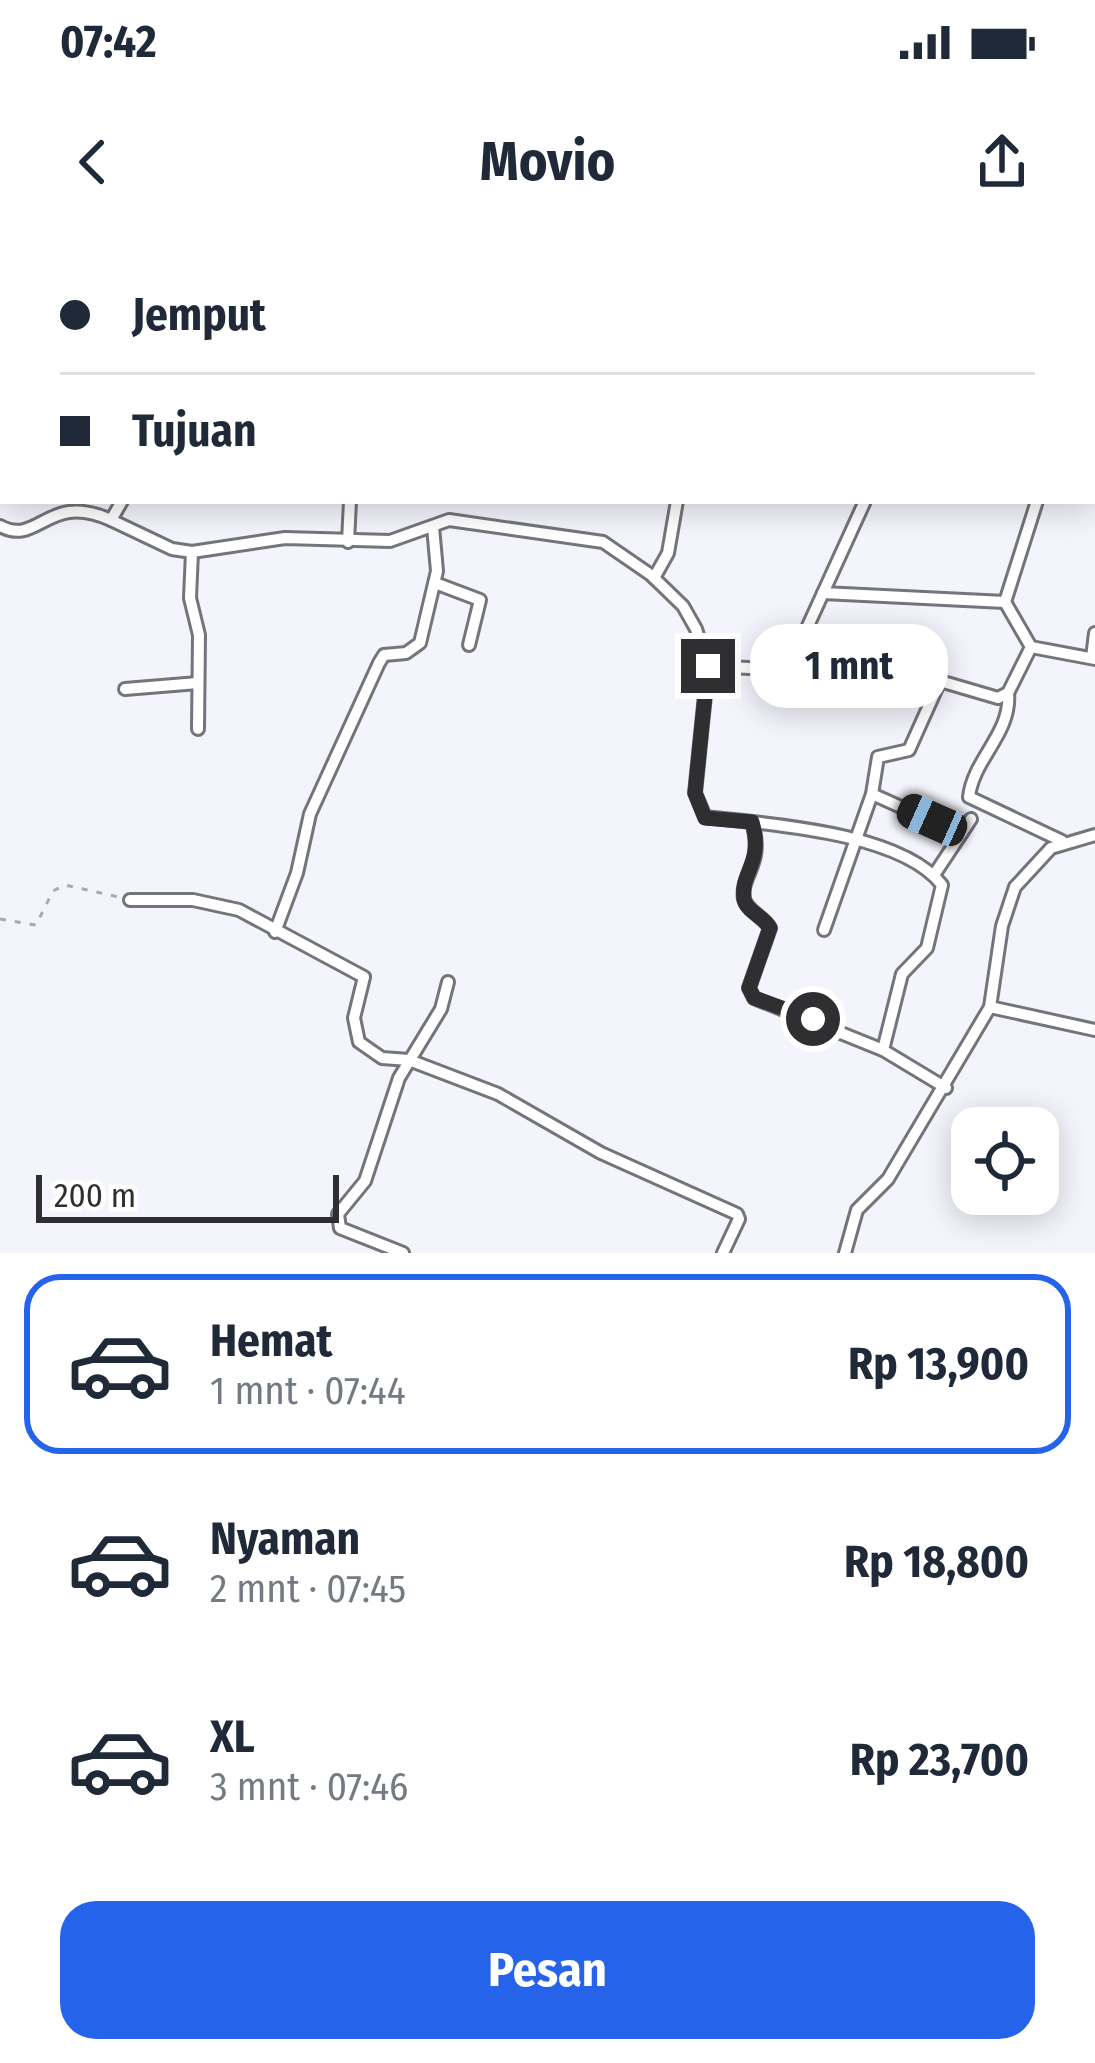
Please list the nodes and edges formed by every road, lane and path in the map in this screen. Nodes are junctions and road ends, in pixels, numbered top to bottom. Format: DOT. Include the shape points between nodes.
graph roads {
  1 [pos="120,504"];
  2 [pos="350,504"];
  3 [pos="676,504"];
  4 [pos="864,504"];
  5 [pos="1036,504"];
  6 [pos="112,520"];
  7 [pos="0,526"];
  8 [pos="433,526"];
  9 [pos="348,542"];
  10 [pos="192,552"];
  11 [pos="655,578"];
  12 [pos="435,583"];
  13 [pos="823,593"];
  14 [pos="1005,602"];
  15 [pos="1095,633"];
  16 [pos="469,645"];
  17 [pos="1030,647"];
  18 [pos="1093,658"];
  19 [pos="708,666"];
  20 [pos="198,683"];
  21 [pos="125,689"];
  22 [pos="1008,693"];
  23 [pos="198,729"];
  24 [pos="872,794"];
  25 [pos="971,819"];
  26 [pos="752,822"];
  27 [pos="962,834"];
  28 [pos="1095,835"];
  29 [pos="857,838"];
  30 [pos="1062,841"];
  31 [pos="934,875"];
  32 [pos="130,900"];
  33 [pos="0,919"];
  34 [pos="824,930"];
  35 [pos="275,932"];
  36 [pos="448,982"];
  37 [pos="990,1006"];
  38 [pos="1095,1030"];
  39 [pos="883,1050"];
  40 [pos="410,1060"];
  41 [pos="946,1088"];
  42 [pos="403,1253"];
  43 [pos="723,1253"];
  44 [pos="846,1253"];
  1 -- 6 [label="street"];
  2 -- 9 [label="street"];
  3 -- 11 [label="street"];
  4 -- 13 [label="street"];
  5 -- 14 [label="street"];
  6 -- 7 [label="street" via="81,507 29,530"];
  6 -- 10 [label="street"];
  8 -- 9 [label="street" via="391,541"];
  8 -- 11 [label="street" via="448,520 587,537"];
  8 -- 12 [label="street"];
  9 -- 10 [label="street" via="285,538"];
  10 -- 20 [label="street"];
  11 -- 19 [label="street" via="683,606"];
  12 -- 16 [label="street" via="480,600"];
  12 -- 35 [label="street" via="420,643 384,655 310,814"];
  13 -- 14 [label="street"];
  13 -- 19 [label="street" via="792,662"];
  14 -- 17 [label="street"];
  15 -- 18 [label="street"];
  17 -- 18 [label="street"];
  17 -- 22 [label="street"];
  19 -- 26 [label="street" via="698,808 705,818"];
  20 -- 21 [label="street"];
  20 -- 23 [label="street"];
  22 -- 24 [label="street" via="998,698 949,679 935,683 909,750 878,757"];
  22 -- 30 [label="street" via="1008,713 969,797"];
  24 -- 27 [label="street"];
  24 -- 29 [label="street"];
  25 -- 27 [label="street"];
  26 -- 29 [label="street"];
  26 -- 39 [label="street" via="759,852 746,906 770,928 749,988 754,998"];
  27 -- 31 [label="street"];
  28 -- 30 [label="street"];
  29 -- 31 [label="street"];
  29 -- 34 [label="street"];
  30 -- 37 [label="street" via="1031,864 1006,906"];
  31 -- 39 [label="street" via="944,892 931,936 902,974"];
  32 -- 33 [label="path" via="65,885 36,925"];
  32 -- 35 [label="street" via="239,910"];
  35 -- 40 [label="street" via="364,977 354,1018 359,1042 382,1058"];
  36 -- 40 [label="street"];
  37 -- 38 [label="street"];
  37 -- 41 [label="street"];
  39 -- 41 [label="street"];
  40 -- 42 [label="street" via="365,1181 338,1214 340,1228"];
  40 -- 43 [label="street" via="498,1094 601,1153 736,1214"];
  41 -- 44 [label="street" via="888,1179 856,1210"];
}
